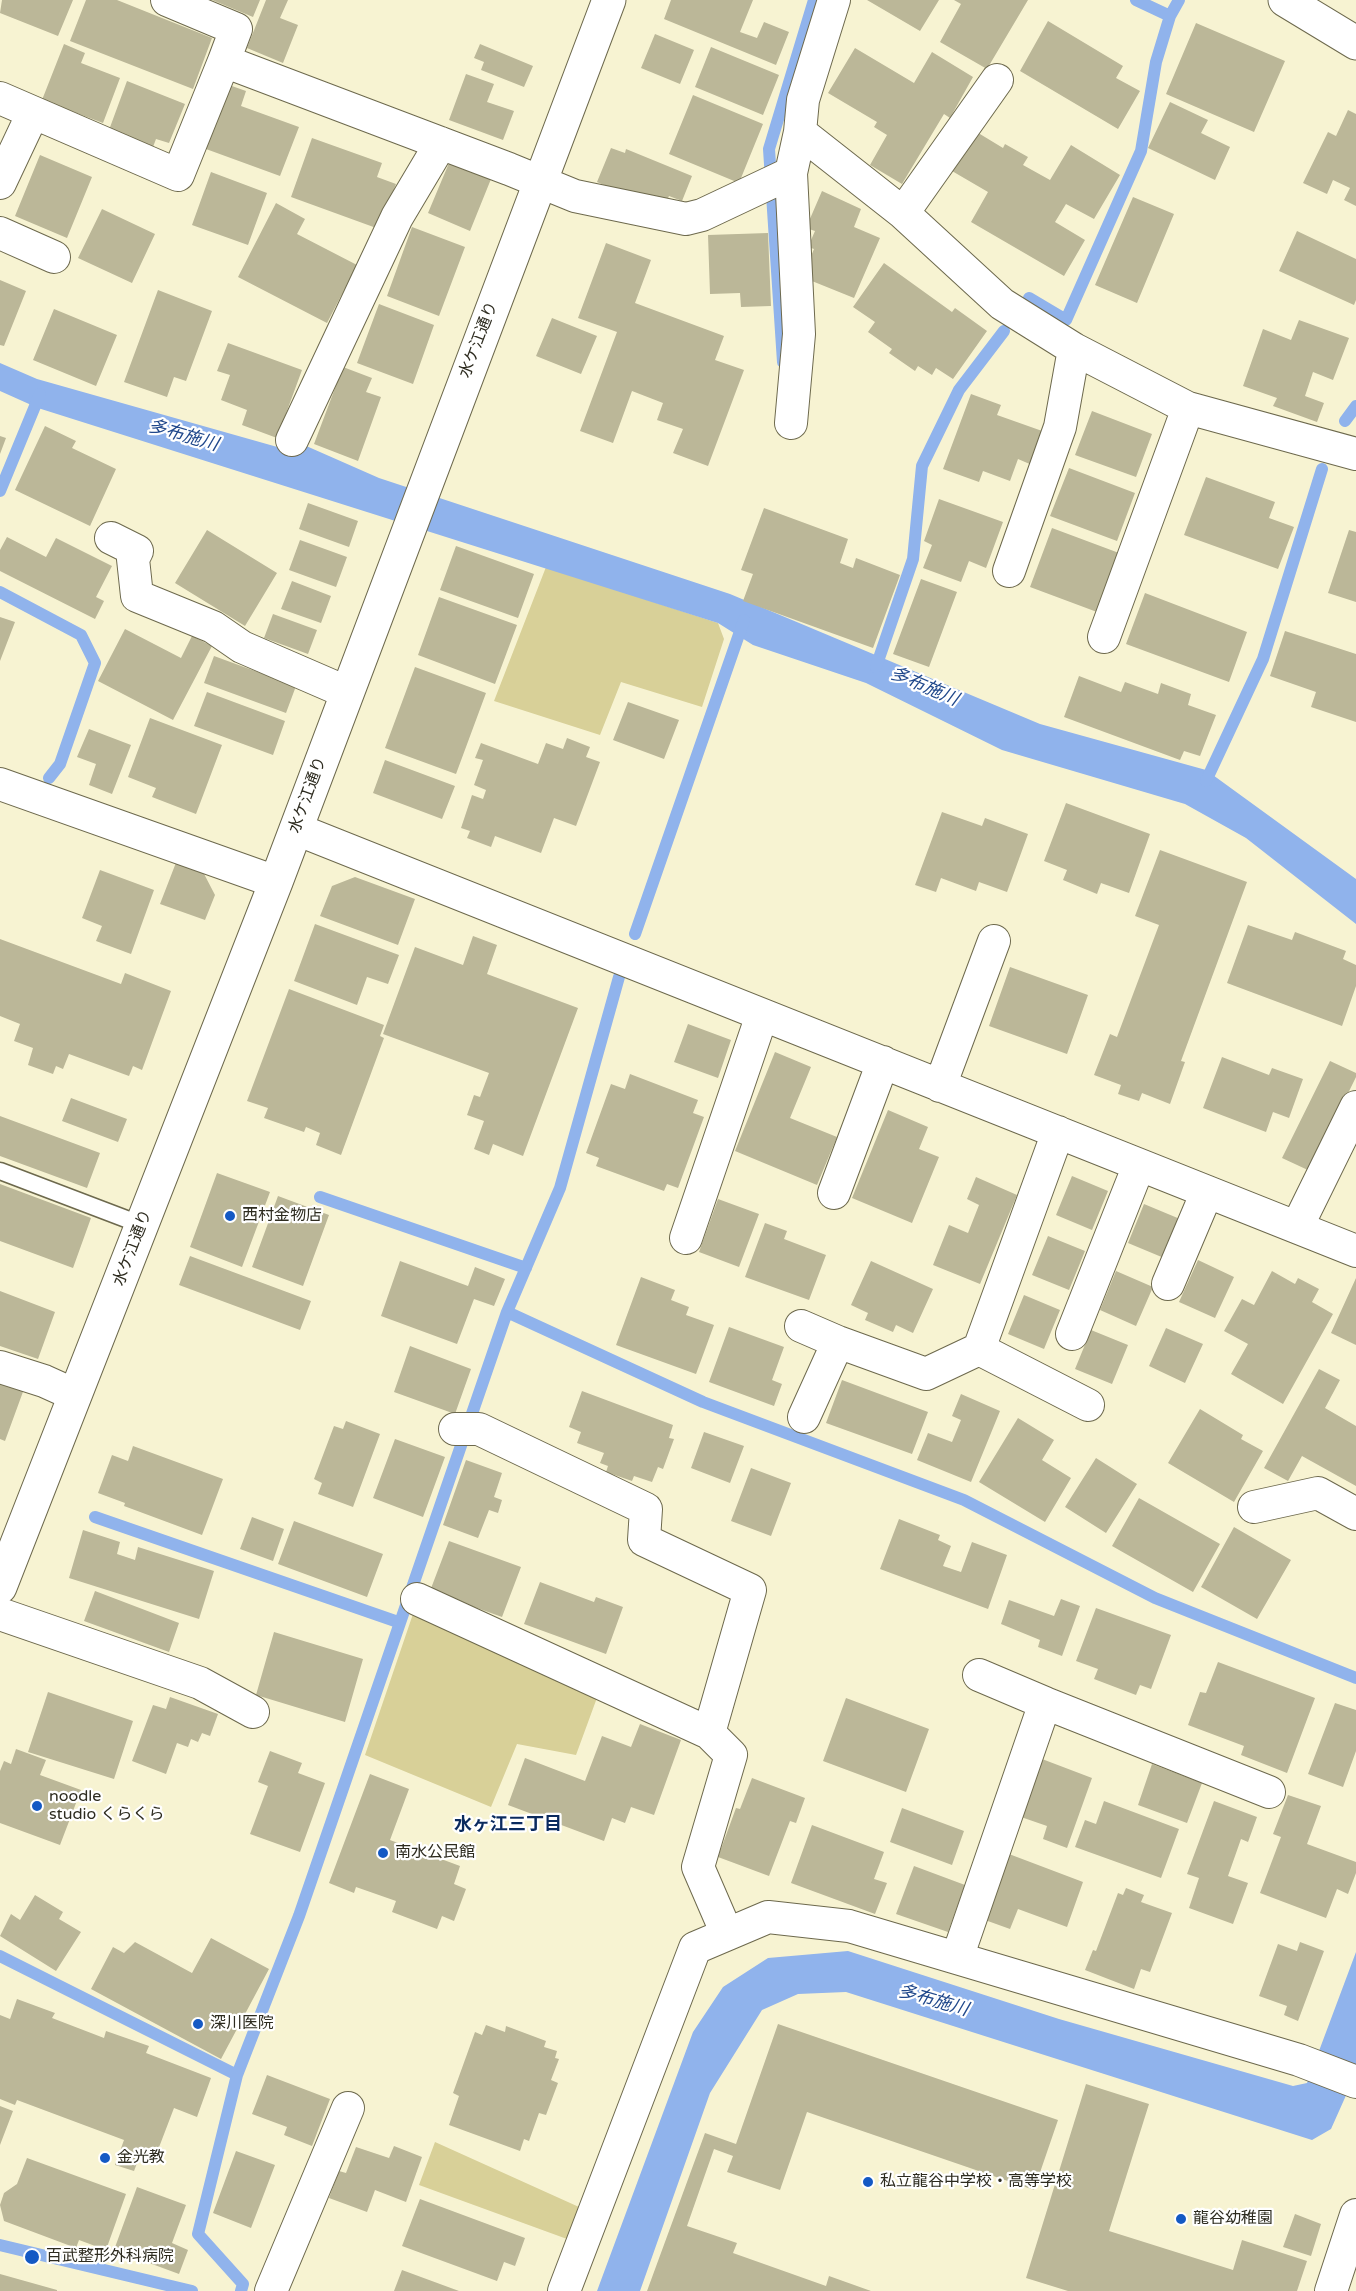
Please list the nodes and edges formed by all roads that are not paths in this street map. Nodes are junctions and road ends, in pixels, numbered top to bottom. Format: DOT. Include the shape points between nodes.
graph roads {
  1 [pos="609,0"];
  2 [pos="834,0"];
  3 [pos="1285,0"];
  4 [pos="171,1"];
  5 [pos="1356,43"];
  6 [pos="224,61"];
  7 [pos="997,80"];
  8 [pos="0,98"];
  9 [pos="33,112"];
  10 [pos="800,132"];
  11 [pos="441,143"];
  12 [pos="778,179"];
  13 [pos="538,181"];
  14 [pos="0,183"];
  15 [pos="903,213"];
  16 [pos="0,233"];
  17 [pos="54,257"];
  18 [pos="1074,349"];
  19 [pos="1188,408"];
  20 [pos="791,423"];
  21 [pos="292,440"];
  22 [pos="1356,454"];
  23 [pos="111,538"];
  24 [pos="1009,571"];
  25 [pos="1104,637"];
  26 [pos="346,692"];
  27 [pos="0,784"];
  28 [pos="296,829"];
  29 [pos="276,882"];
  30 [pos="994,941"];
  31 [pos="762,1015"];
  32 [pos="883,1062"];
  33 [pos="940,1086"];
  34 [pos="1356,1107"];
  35 [pos="1058,1132"];
  36 [pos="1139,1165"];
  37 [pos="0,1171"];
  38 [pos="834,1192"];
  39 [pos="1207,1192"];
  40 [pos="142,1225"];
  41 [pos="1297,1227"];
  42 [pos="686,1238"];
  43 [pos="1356,1251"];
  44 [pos="1168,1284"];
  45 [pos="801,1326"];
  46 [pos="1072,1334"];
  47 [pos="838,1342"];
  48 [pos="979,1348"];
  49 [pos="0,1367"];
  50 [pos="75,1395"];
  51 [pos="1088,1405"];
  52 [pos="804,1417"];
  53 [pos="467,1429"];
  54 [pos="1254,1507"];
  55 [pos="1356,1514"];
  56 [pos="0,1587"];
  57 [pos="417,1599"];
  58 [pos="0,1614"];
  59 [pos="979,1675"];
  60 [pos="1045,1703"];
  61 [pos="254,1712"];
  62 [pos="709,1733"];
  63 [pos="1269,1792"];
  64 [pos="727,1934"];
  65 [pos="957,1958"];
  66 [pos="1355,2082"];
  67 [pos="348,2108"];
  68 [pos="1356,2215"];
  69 [pos="271,2291"];
  70 [pos="564,2291"];
  71 [pos="1332,2291"];
  1 -- 13 [label="main road, 水ケ江通り"];
  2 -- 10 [label="street" via="802,100"];
  3 -- 5 [label="main road"];
  4 -- 6 [label="street" via="236,28"];
  6 -- 9 [label="street" via="178,175"];
  6 -- 11 [label="street"];
  7 -- 15 [label="street"];
  8 -- 9 [label="street"];
  9 -- 14 [label="street"];
  10 -- 12 [label="street"];
  10 -- 15 [label="street"];
  11 -- 13 [label="street"];
  11 -- 21 [label="street" via="397,217"];
  12 -- 13 [label="street" via="686,219 575,196"];
  12 -- 20 [label="street" via="799,334"];
  13 -- 26 [label="main road, 水ケ江通り"];
  15 -- 18 [label="street" via="1002,304"];
  16 -- 17 [label="street"];
  18 -- 19 [label="street"];
  18 -- 24 [label="street" via="1060,427"];
  19 -- 22 [label="street"];
  19 -- 25 [label="street"];
  23 -- 26 [label="street" via="137,551 133,559 137,596 213,627 242,647"];
  26 -- 28 [label="main road, 水ケ江通り"];
  27 -- 29 [label="street"];
  28 -- 29 [label="main road, 水ケ江通り"];
  28 -- 31 [label="street"];
  29 -- 40 [label="main road, 水ケ江通り"];
  30 -- 33 [label="street"];
  31 -- 32 [label="street"];
  31 -- 42 [label="street"];
  32 -- 33 [label="street"];
  32 -- 38 [label="street"];
  33 -- 35 [label="street"];
  34 -- 41 [label="street"];
  35 -- 36 [label="street"];
  35 -- 48 [label="street"];
  36 -- 39 [label="street"];
  36 -- 46 [label="street"];
  37 -- 40 [label="lane"];
  39 -- 41 [label="street"];
  39 -- 44 [label="street"];
  40 -- 50 [label="main road, 水ケ江通り"];
  41 -- 43 [label="street"];
  45 -- 47 [label="street"];
  47 -- 48 [label="street" via="926,1374"];
  47 -- 52 [label="street"];
  48 -- 51 [label="street"];
  49 -- 50 [label="street"];
  50 -- 56 [label="main road, 水ケ江通り"];
  53 -- 62 [label="street" via="646,1509 644,1539 750,1590"];
  54 -- 55 [label="street" via="1318,1493"];
  57 -- 62 [label="street"];
  58 -- 61 [label="street" via="200,1683"];
  59 -- 60 [label="street"];
  60 -- 63 [label="street"];
  60 -- 65 [label="street"];
  62 -- 64 [label="street" via="731,1755 698,1867"];
  64 -- 65 [label="street" via="768,1917 849,1926"];
  64 -- 70 [label="street" via="695,1948"];
  65 -- 66 [label="street"];
  67 -- 69 [label="street"];
  68 -- 71 [label="street"];
}
